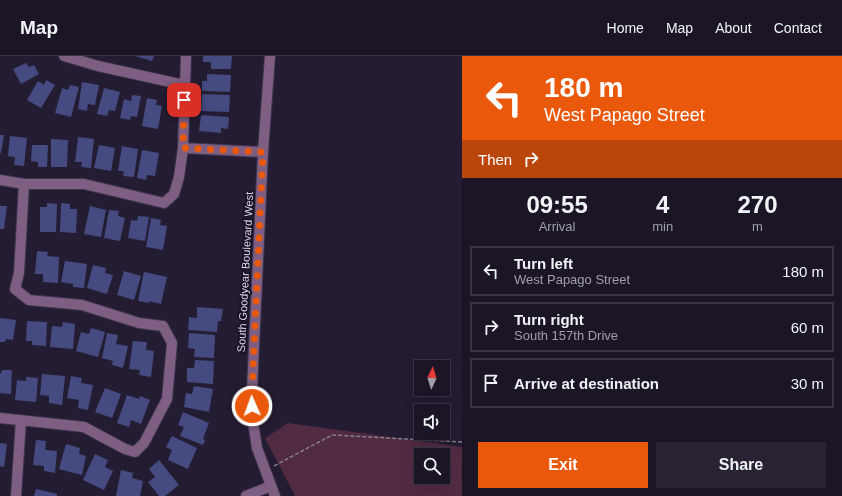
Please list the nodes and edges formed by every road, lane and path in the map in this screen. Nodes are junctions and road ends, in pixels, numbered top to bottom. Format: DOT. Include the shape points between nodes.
graph roads {
  1 [pos="64,56"];
  2 [pos="186,56"];
  3 [pos="270,56"];
  4 [pos="184,85"];
  5 [pos="183,148"];
  6 [pos="263,152"];
  7 [pos="0,180"];
  8 [pos="24,184"];
  9 [pos="0,418"];
  10 [pos="22,420"];
  11 [pos="462,442"];
  12 [pos="265,470"];
  13 [pos="271,486"];
  14 [pos="16,496"];
  15 [pos="246,496"];
  16 [pos="275,496"];
  1 -- 4 [label="street"];
  2 -- 4 [label="street"];
  3 -- 6 [label="street, South Goodyear Boulevard West"];
  4 -- 5 [label="street"];
  5 -- 6 [label="street"];
  5 -- 8 [label="street" via="174,194 164,203 84,184"];
  6 -- 12 [label="street, South Goodyear Boulevard West" via="252,390 257,448"];
  7 -- 8 [label="street"];
  8 -- 10 [label="street" via="19,272 15,289 29,300 82,305 139,323 163,326 172,343 167,399 144,444 135,452 84,427"];
  9 -- 10 [label="street"];
  10 -- 14 [label="street"];
  11 -- 12 [label="path" via="332,435"];
  12 -- 13 [label="street, South Goodyear Boulevard West"];
  13 -- 15 [label="street"];
  13 -- 16 [label="street, South Goodyear Boulevard West"];
}
